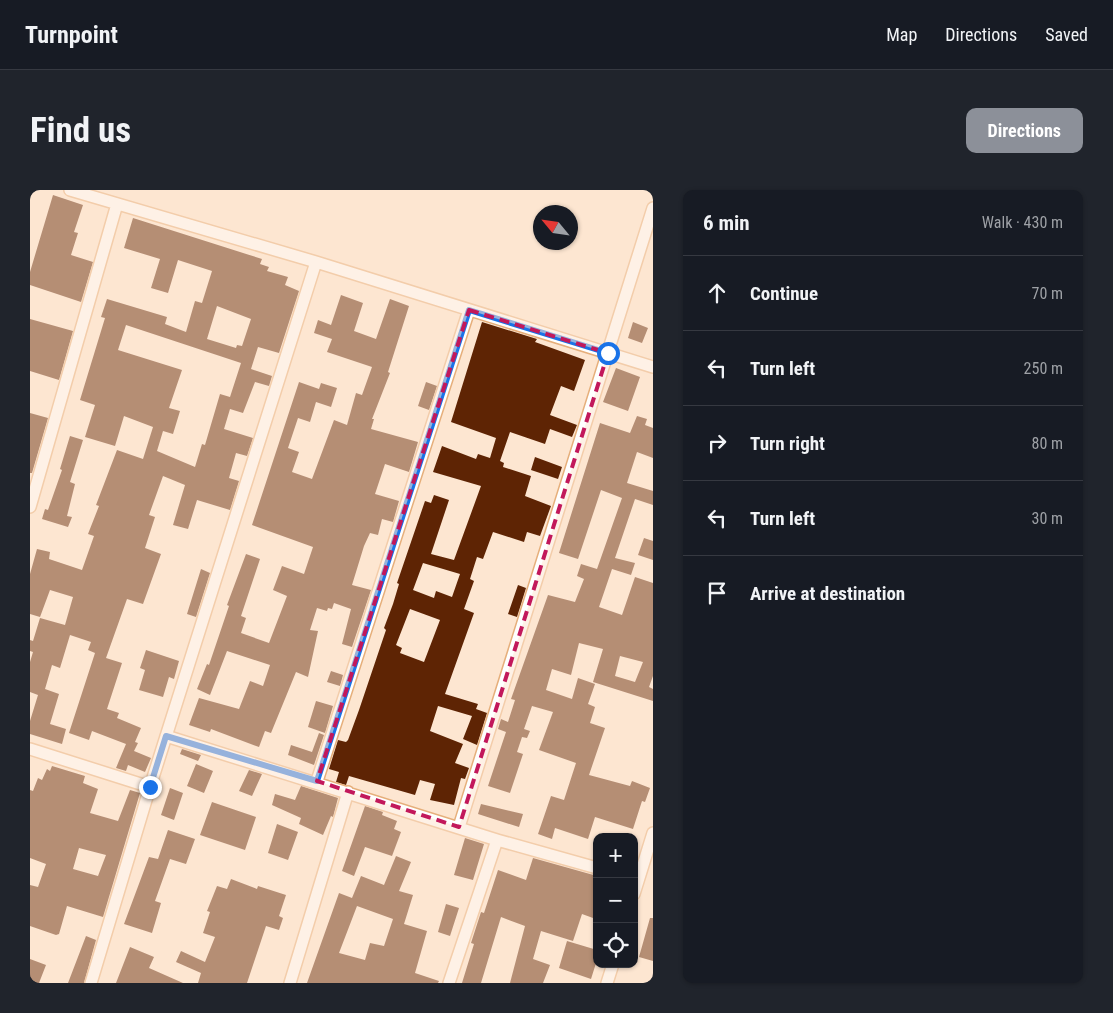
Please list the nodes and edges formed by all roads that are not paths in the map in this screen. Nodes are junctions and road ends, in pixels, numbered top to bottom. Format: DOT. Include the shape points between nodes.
graph roads {
  1 [pos="70,190"];
  2 [pos="117,204"];
  3 [pos="653,209"];
  4 [pos="316,262"];
  5 [pos="469,310"];
  6 [pos="608,353"];
  7 [pos="653,367"];
  8 [pos="30,507"];
  9 [pos="166,736"];
  10 [pos="30,749"];
  11 [pos="317,781"];
  12 [pos="150,787"];
  13 [pos="348,792"];
  14 [pos="458,827"];
  15 [pos="653,833"];
  16 [pos="497,840"];
  17 [pos="593,867"];
  18 [pos="636,878"];
  19 [pos="612,968"];
  20 [pos="91,983"];
  21 [pos="290,983"];
  22 [pos="449,983"];
  23 [pos="607,983"];
  1 -- 2 [label="street"];
  2 -- 4 [label="street"];
  2 -- 8 [label="street"];
  3 -- 6 [label="street"];
  4 -- 5 [label="street"];
  4 -- 9 [label="street"];
  5 -- 6 [label="street"];
  5 -- 11 [label="street"];
  6 -- 7 [label="street"];
  6 -- 14 [label="street"];
  9 -- 11 [label="street"];
  9 -- 12 [label="street"];
  10 -- 12 [label="street"];
  11 -- 13 [label="street"];
  12 -- 20 [label="street"];
  13 -- 14 [label="street"];
  13 -- 21 [label="street"];
  14 -- 16 [label="street"];
  15 -- 18 [label="street"];
  16 -- 17 [label="street"];
  16 -- 22 [label="street"];
  19 -- 23 [label="street"];
}
